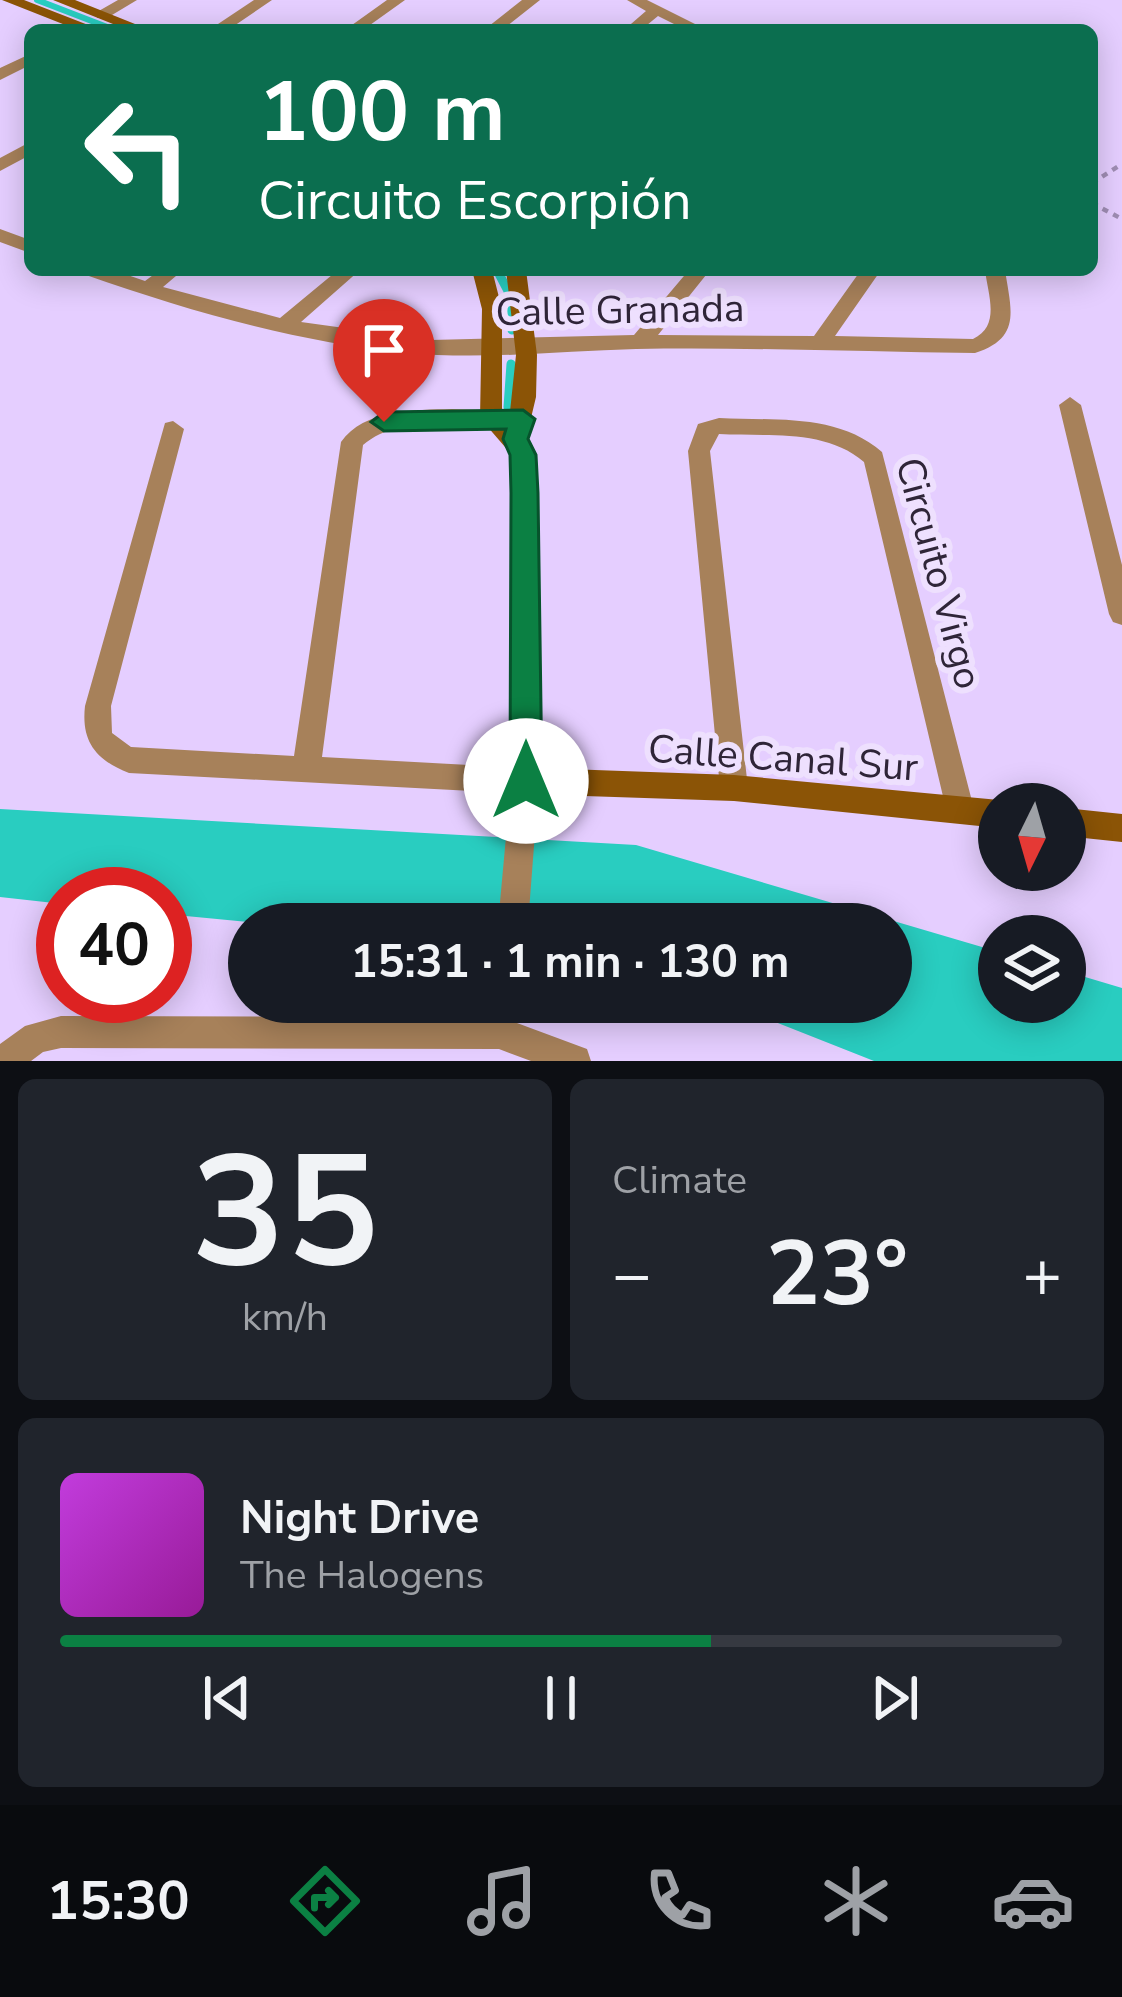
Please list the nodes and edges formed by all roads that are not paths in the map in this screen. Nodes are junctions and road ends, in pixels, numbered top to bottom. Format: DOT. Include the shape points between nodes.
graph roads {
  1 [pos="10,0"];
  2 [pos="61,0"];
  3 [pos="129,0"];
  4 [pos="264,0"];
  5 [pos="397,0"];
  6 [pos="532,0"];
  7 [pos="635,0"];
  8 [pos="656,10"];
  9 [pos="85,24"];
  10 [pos="89,24"];
  11 [pos="94,24"];
  12 [pos="226,24"];
  13 [pos="362,24"];
  14 [pos="501,24"];
  15 [pos="639,24"];
  16 [pos="686,24"];
  17 [pos="109,276"];
  18 [pos="165,276"];
  19 [pos="343,276"];
  20 [pos="484,276"];
  21 [pos="517,276"];
  22 [pos="695,276"];
  23 [pos="867,276"];
  24 [pos="996,276"];
  25 [pos="147,290"];
  26 [pos="286,324"];
  27 [pos="640,342"];
  28 [pos="819,344"];
  29 [pos="529,346"];
  30 [pos="491,347"];
  31 [pos="1070,404"];
  32 [pos="491,418"];
  33 [pos="173,429"];
  34 [pos="519,429"];
  35 [pos="1118,585"];
  36 [pos="1122,614"];
  37 [pos="306,770"];
  38 [pos="526,781"];
  39 [pos="734,788"];
  40 [pos="960,809"];
  41 [pos="978,811"];
  42 [pos="1086,824"];
  43 [pos="1122,828"];
  44 [pos="515,903"];
  45 [pos="260,1023"];
  46 [pos="519,1023"];
  47 [pos="9,1056"];
  48 [pos="575,1061"];
  1 -- 9 [label="street"];
  2 -- 10 [label="street"];
  3 -- 11 [label="street"];
  4 -- 12 [label="street"];
  5 -- 13 [label="street"];
  6 -- 14 [label="street"];
  7 -- 8 [label="street"];
  8 -- 15 [label="street"];
  8 -- 16 [label="street"];
  17 -- 25 [label="street, Calle Granada"];
  18 -- 25 [label="street"];
  19 -- 26 [label="street"];
  20 -- 30 [label="street"];
  21 -- 29 [label="street"];
  22 -- 27 [label="street"];
  23 -- 28 [label="street"];
  24 -- 28 [label="street, Calle Granada" via="1003,322 975,346"];
  25 -- 26 [label="street, Calle Granada"];
  26 -- 30 [label="street, Calle Granada" via="403,345"];
  27 -- 28 [label="street, Calle Granada"];
  27 -- 29 [label="street, Calle Granada"];
  29 -- 30 [label="street, Calle Granada"];
  29 -- 34 [label="street"];
  30 -- 32 [label="street"];
  31 -- 35 [label="street"];
  32 -- 34 [label="street"];
  32 -- 37 [label="street" via="384,422 352,442"];
  33 -- 37 [label="street, Calle Canal Sur" via="94,733 104,749 130,760"];
  34 -- 38 [label="street"];
  35 -- 36 [label="street"];
  37 -- 38 [label="street, Calle Canal Sur"];
  38 -- 39 [label="street, Calle Canal Sur"];
  38 -- 44 [label="street"];
  39 -- 40 [label="street, Calle Canal Sur"];
  39 -- 40 [label="street, Circuito Virgo" via="699,452 706,430 718,426 840,436 874,458"];
  40 -- 41 [label="street, Calle Canal Sur"];
  42 -- 43 [label="street"];
  45 -- 47 [label="street" via="61,1032 35,1037"];
  46 -- 48 [label="street"];
}
